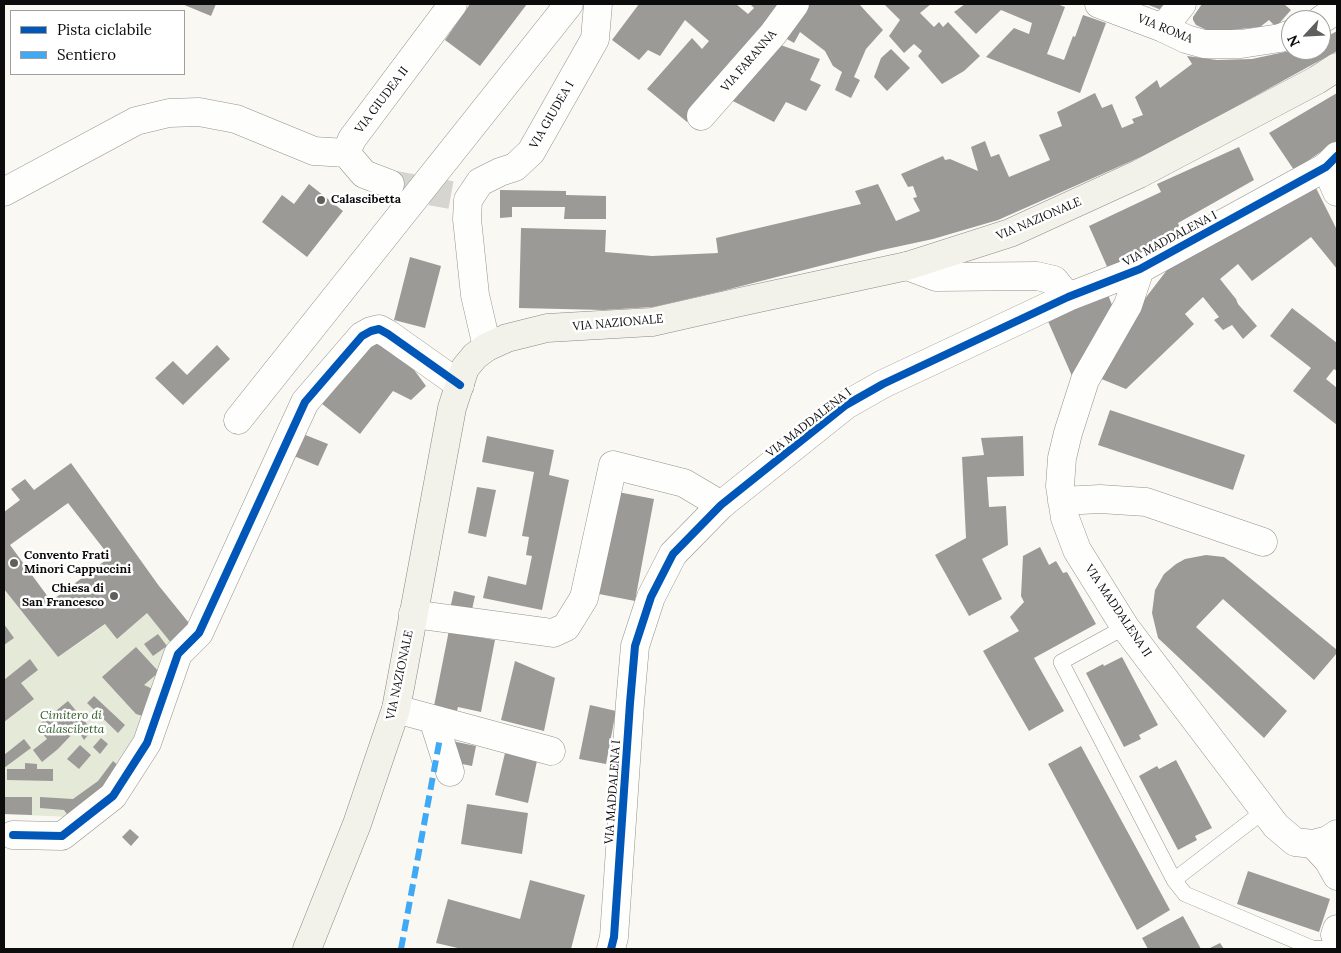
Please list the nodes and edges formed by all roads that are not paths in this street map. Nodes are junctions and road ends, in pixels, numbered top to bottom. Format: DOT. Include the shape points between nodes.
graph roads {
  1 [pos="453,4"];
  2 [pos="569,4"];
  3 [pos="598,4"];
  4 [pos="795,4"];
  5 [pos="1099,4"];
  6 [pos="1182,4"];
  7 [pos="1163,28"];
  8 [pos="1281,38"];
  9 [pos="1337,67"];
  10 [pos="701,116"];
  11 [pos="346,154"];
  12 [pos="1331,161"];
  13 [pos="390,184"];
  14 [pos="4,192"];
  15 [pos="1337,192"];
  16 [pos="907,266"];
  17 [pos="1140,269"];
  18 [pos="1068,297"];
  19 [pos="487,347"];
  20 [pos="460,385"];
  21 [pos="238,420"];
  22 [pos="1062,501"];
  23 [pos="721,505"];
  24 [pos="1263,542"];
  25 [pos="412,614"];
  26 [pos="1125,627"];
  27 [pos="396,709"];
  28 [pos="433,719"];
  29 [pos="551,751"];
  30 [pos="450,772"];
  31 [pos="1264,811"];
  32 [pos="13,835"];
  33 [pos="1325,839"];
  34 [pos="1337,876"];
  35 [pos="1174,880"];
  36 [pos="1337,930"];
  37 [pos="1337,939"];
  38 [pos="307,949"];
  39 [pos="611,949"];
  40 [pos="1328,949"];
  1 -- 11 [label="street, VIA GIUDEA II" via="352,139"];
  2 -- 21 [label="street"];
  3 -- 19 [label="street, VIA GIUDEA I" via="595,39 530,152 516,167 480,182 460,197 467,219 475,295"];
  4 -- 10 [label="street, VIA FARANNA"];
  5 -- 7 [label="street, VIA ROMA"];
  6 -- 7 [label="street"];
  7 -- 8 [label="street, VIA ROMA" via="1204,44 1241,44"];
  9 -- 16 [label="main road, VIA NAZIONALE" via="1139,174 1010,233"];
  11 -- 13 [label="street" via="364,174"];
  11 -- 14 [label="street" via="314,151 236,119 199,112 169,113 136,122"];
  12 -- 15 [label="street"];
  12 -- 17 [label="street, VIA MADDALENA I"];
  16 -- 18 [label="street" via="936,277 1037,276 1054,280"];
  16 -- 19 [label="main road, VIA NAZIONALE" via="652,322 547,328 506,338"];
  17 -- 18 [label="street, VIA MADDALENA I"];
  17 -- 22 [label="street, VIA MADDALENA II" via="1128,304 1085,380 1062,458"];
  18 -- 23 [label="street, VIA MADDALENA I" via="883,384 846,405"];
  19 -- 20 [label="main road, VIA NAZIONALE" via="465,368"];
  20 -- 25 [label="main road, VIA NAZIONALE" via="452,408"];
  20 -- 32 [label="street" via="379,329 362,336 304,402 206,619 199,633 178,654 147,743 113,796 62,836"];
  22 -- 24 [label="street" via="1100,498 1146,502"];
  22 -- 26 [label="street, VIA MADDALENA II" via="1077,550"];
  23 -- 25 [label="street" via="684,483 613,465 584,598 566,627 553,633"];
  23 -- 39 [label="street, VIA MADDALENA I" via="673,554 651,597 635,646"];
  25 -- 27 [label="main road, VIA NAZIONALE"];
  26 -- 31 [label="street, VIA MADDALENA II"];
  26 -- 35 [label="lane" via="1061,662"];
  27 -- 28 [label="street"];
  27 -- 38 [label="main road, VIA NAZIONALE" via="357,824"];
  28 -- 29 [label="street"];
  28 -- 30 [label="street"];
  31 -- 33 [label="street, VIA MADDALENA II" via="1295,842"];
  31 -- 35 [label="lane"];
  33 -- 34 [label="street" via="1328,860"];
  35 -- 40 [label="lane" via="1185,894 1312,948"];
  36 -- 37 [label="street"];
}
